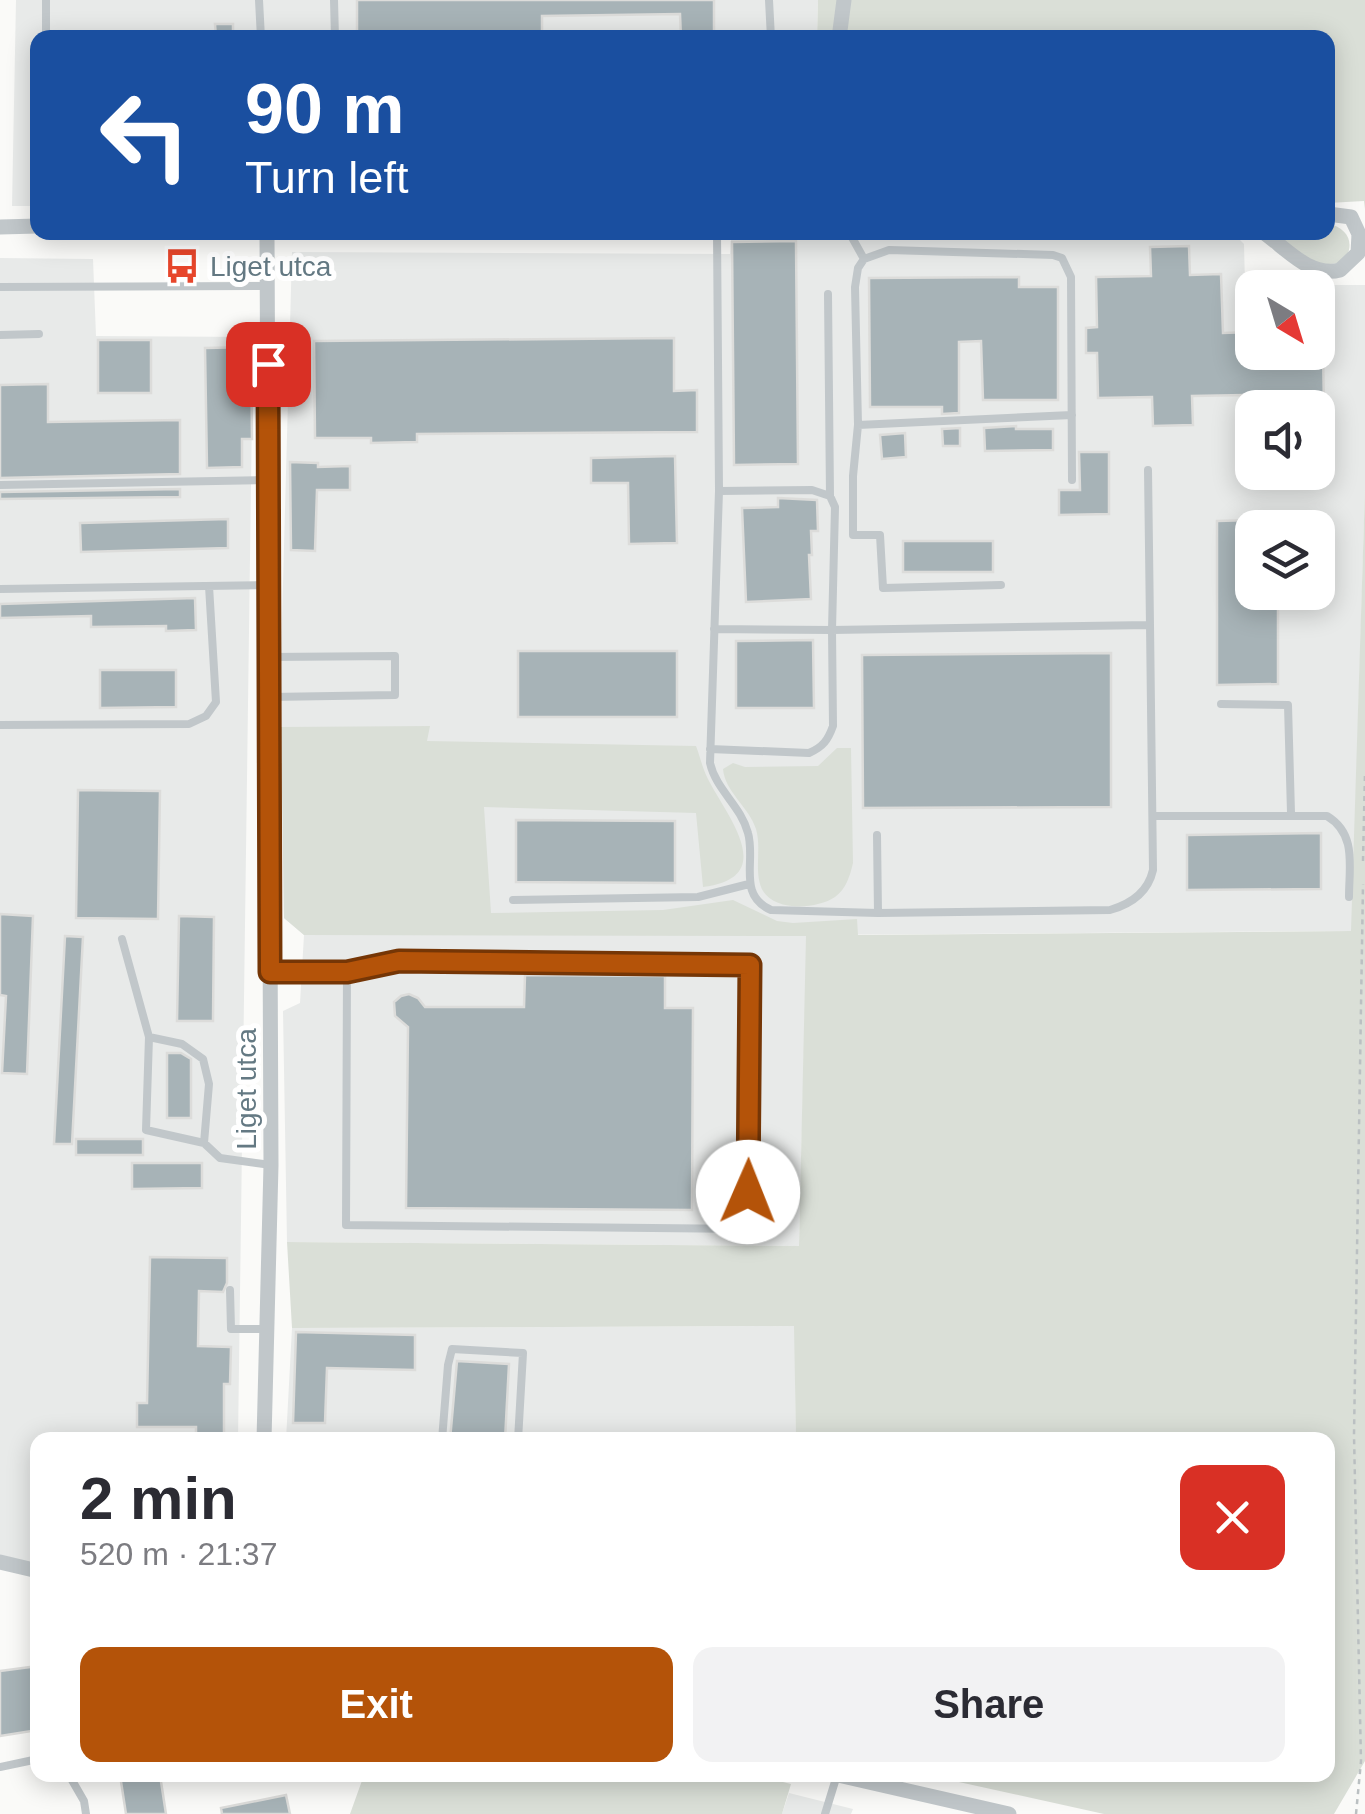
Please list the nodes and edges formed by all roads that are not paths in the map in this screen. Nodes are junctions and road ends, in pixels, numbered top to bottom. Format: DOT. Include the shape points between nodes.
graph roads {
  1 [pos="46,0"];
  2 [pos="259,0"];
  3 [pos="334,0"];
  4 [pos="769,0"];
  5 [pos="844,0"];
  6 [pos="46,30"];
  7 [pos="261,30"];
  8 [pos="335,30"];
  9 [pos="771,30"];
  10 [pos="840,30"];
  11 [pos="1335,215"];
  12 [pos="30,226"];
  13 [pos="0,227"];
  14 [pos="266,240"];
  15 [pos="717,240"];
  16 [pos="853,240"];
  17 [pos="1274,240"];
  18 [pos="864,259"];
  19 [pos="268,286"];
  20 [pos="0,287"];
  21 [pos="828,294"];
  22 [pos="0,334"];
  23 [pos="38,334"];
  24 [pos="1072,416"];
  25 [pos="858,425"];
  26 [pos="1148,470"];
  27 [pos="268,480"];
  28 [pos="1072,480"];
  29 [pos="0,485"];
  30 [pos="718,490"];
  31 [pos="830,496"];
  32 [pos="1001,584"];
  33 [pos="268,585"];
  34 [pos="209,586"];
  35 [pos="0,589"];
  36 [pos="1150,625"];
  37 [pos="714,628"];
  38 [pos="832,630"];
  39 [pos="269,657"];
  40 [pos="269,697"];
  41 [pos="1222,704"];
  42 [pos="0,725"];
  43 [pos="710,749"];
  44 [pos="1291,814"];
  45 [pos="1153,816"];
  46 [pos="877,835"];
  47 [pos="749,884"];
  48 [pos="1349,897"];
  49 [pos="513,900"];
  50 [pos="878,913"];
  51 [pos="122,939"];
  52 [pos="270,972"];
  53 [pos="347,972"];
  54 [pos="149,1037"];
  55 [pos="204,1143"];
  56 [pos="271,1165"];
  57 [pos="230,1290"];
  58 [pos="267,1329"];
  59 [pos="264,1432"];
  60 [pos="443,1432"];
  61 [pos="518,1432"];
  62 [pos="0,1562"];
  63 [pos="30,1569"];
  64 [pos="30,1761"];
  65 [pos="0,1767"];
  66 [pos="73,1782"];
  67 [pos="836,1782"];
  68 [pos="869,1782"];
  69 [pos="86,1814"];
  70 [pos="826,1814"];
  71 [pos="1010,1814"];
  1 -- 6 [label="lane"];
  2 -- 7 [label="lane"];
  3 -- 8 [label="lane"];
  4 -- 9 [label="lane"];
  5 -- 10 [label="street"];
  11 -- 17 [label="street" via="1351,217 1359,234 1358,253 1340,270 1308,265"];
  12 -- 13 [label="street"];
  14 -- 19 [label="street, Liget utca"];
  15 -- 30 [label="lane"];
  16 -- 18 [label="lane"];
  18 -- 24 [label="lane" via="890,250 1062,258 1070,277"];
  18 -- 25 [label="lane" via="855,288"];
  19 -- 20 [label="lane"];
  19 -- 27 [label="street, Liget utca"];
  21 -- 31 [label="lane"];
  22 -- 23 [label="lane"];
  24 -- 25 [label="lane"];
  24 -- 28 [label="lane"];
  25 -- 32 [label="lane" via="853,535 880,535 883,588"];
  26 -- 36 [label="lane"];
  27 -- 29 [label="lane"];
  27 -- 33 [label="street, Liget utca"];
  30 -- 31 [label="lane" via="812,490"];
  30 -- 37 [label="lane"];
  31 -- 38 [label="lane" via="836,507"];
  33 -- 34 [label="lane"];
  33 -- 39 [label="street, Liget utca"];
  34 -- 35 [label="lane"];
  34 -- 42 [label="lane" via="216,702 200,720"];
  36 -- 38 [label="lane"];
  36 -- 45 [label="lane"];
  37 -- 38 [label="lane"];
  37 -- 43 [label="lane"];
  38 -- 43 [label="lane" via="833,726 820,748 793,755"];
  39 -- 40 [label="street, Liget utca"];
  39 -- 40 [label="lane" via="395,656 395,695"];
  40 -- 52 [label="street, Liget utca"];
  41 -- 44 [label="lane" via="1288,705"];
  43 -- 47 [label="lane" via="714,778 747,829"];
  44 -- 45 [label="lane"];
  44 -- 48 [label="lane" via="1327,816 1344,828"];
  45 -- 50 [label="lane" via="1150,882 1122,907"];
  46 -- 50 [label="lane"];
  47 -- 49 [label="lane" via="698,897"];
  47 -- 50 [label="lane" via="756,901 771,910"];
  51 -- 54 [label="lane"];
  52 -- 53 [label="lane"];
  52 -- 56 [label="street, Liget utca"];
  53 -- 53 [label="lane" via="399,961 750,965 748,1229 346,1225"];
  54 -- 55 [label="lane" via="182,1044 203,1059 209,1084"];
  54 -- 55 [label="lane" via="146,1130"];
  55 -- 56 [label="lane" via="220,1158"];
  56 -- 58 [label="street, Liget utca"];
  57 -- 58 [label="lane" via="231,1330"];
  58 -- 59 [label="street, Liget utca"];
  60 -- 61 [label="lane" via="452,1349 523,1354"];
  62 -- 63 [label="street"];
  64 -- 65 [label="lane"];
  66 -- 69 [label="lane"];
  67 -- 70 [label="lane"];
  68 -- 71 [label="street"];
}
